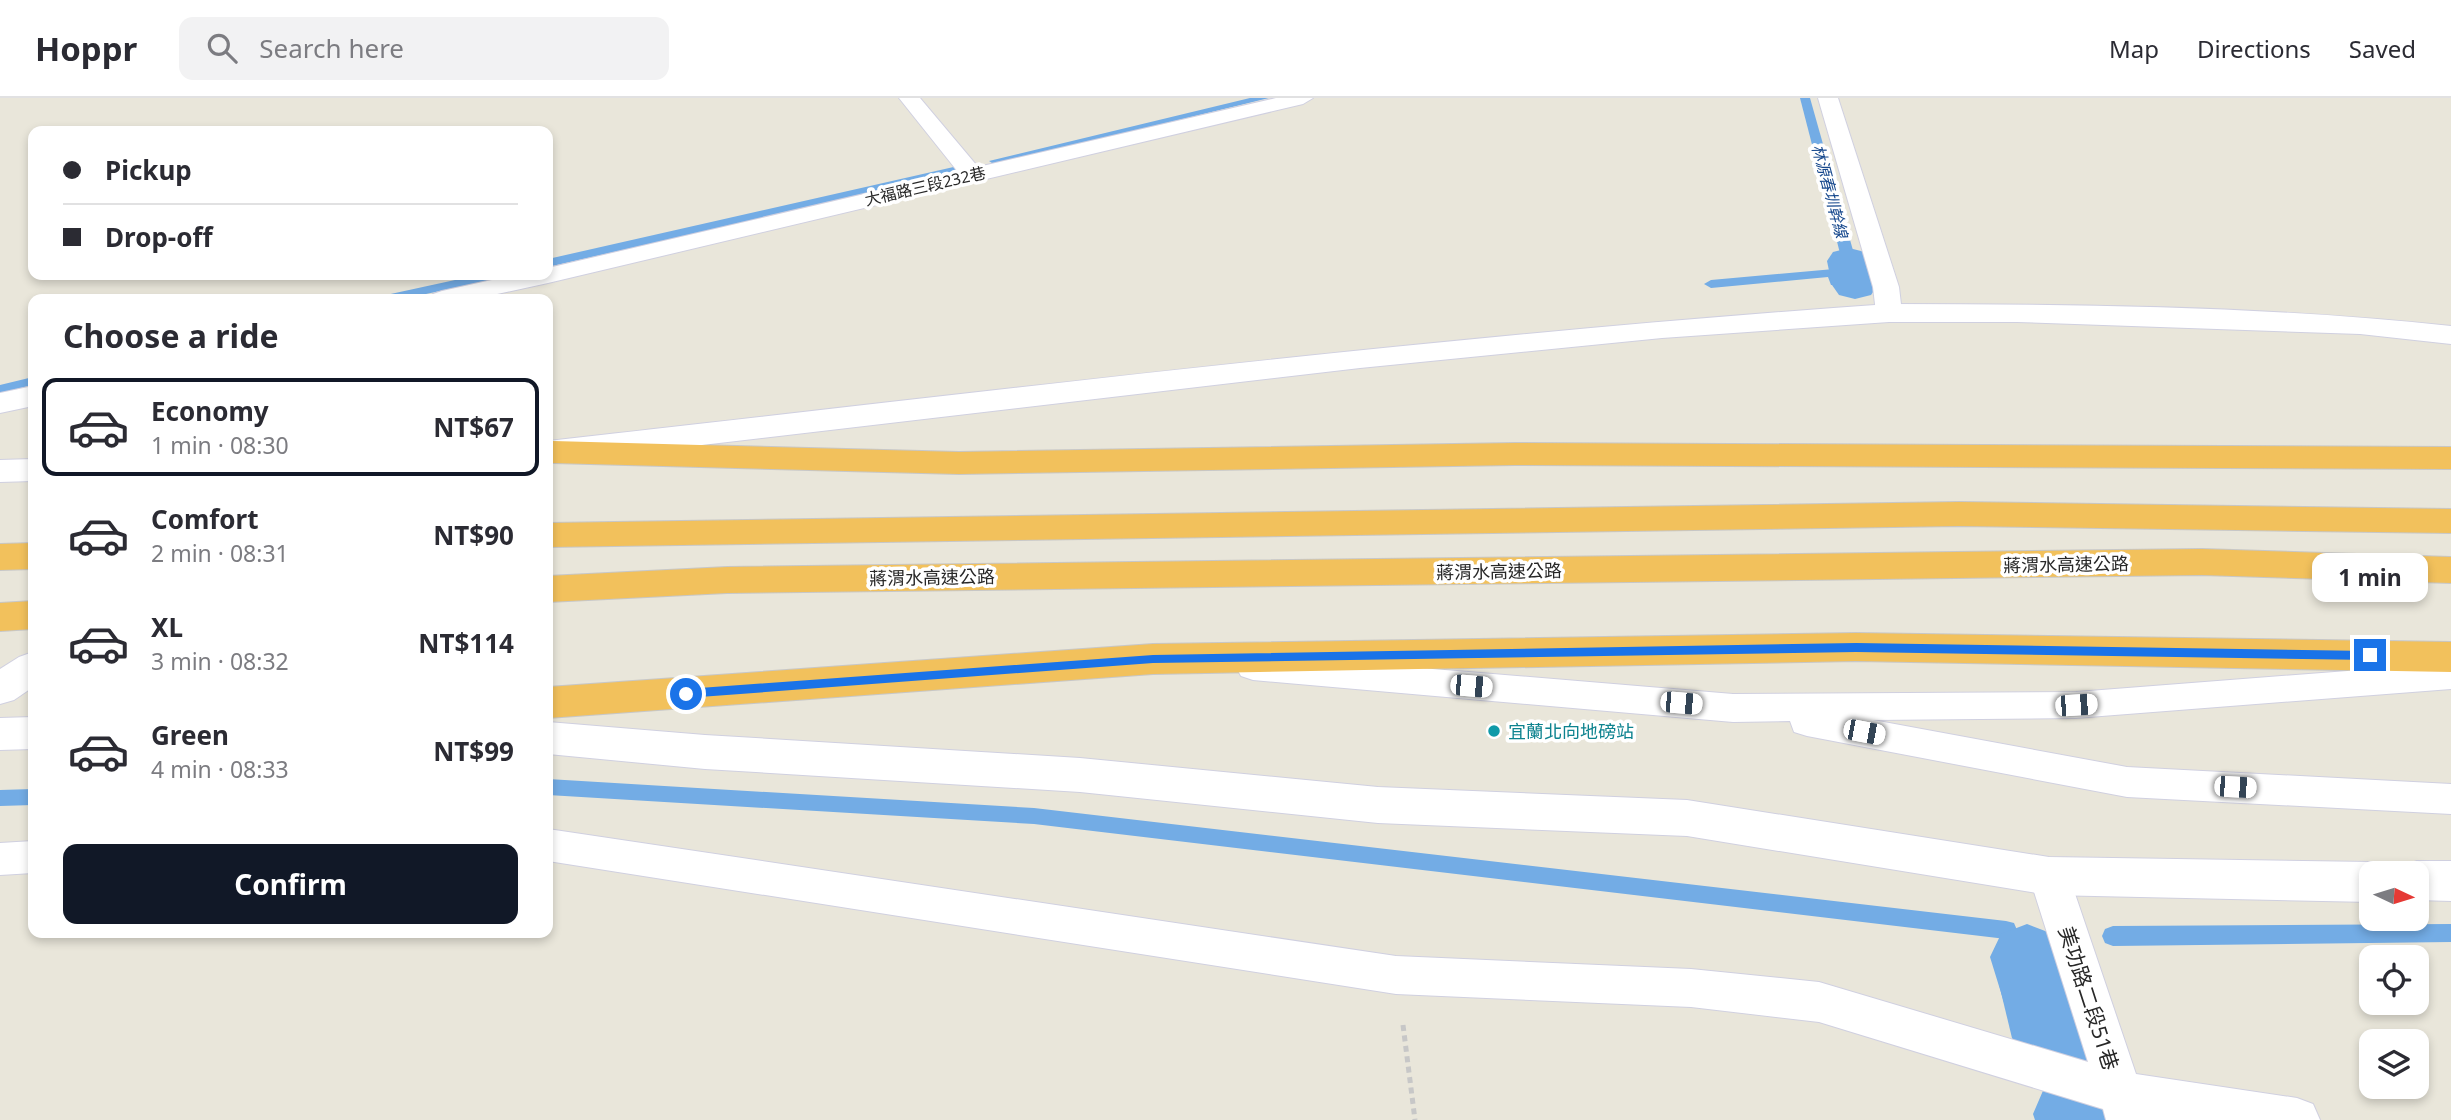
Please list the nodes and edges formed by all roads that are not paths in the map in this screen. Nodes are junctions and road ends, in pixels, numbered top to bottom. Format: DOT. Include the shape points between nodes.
graph roads {
  1 [pos="909,98"];
  2 [pos="1303,98"];
  3 [pos="1828,98"];
  4 [pos="972,176"];
  5 [pos="553,274"];
  6 [pos="525,280"];
  7 [pos="464,294"];
  8 [pos="1889,313"];
  9 [pos="2451,335"];
  10 [pos="28,397"];
  11 [pos="0,403"];
  12 [pos="553,452"];
  13 [pos="553,452"];
  14 [pos="2451,458"];
  15 [pos="28,470"];
  16 [pos="0,471"];
  17 [pos="2451,522"];
  18 [pos="553,535"];
  19 [pos="28,556"];
  20 [pos="0,557"];
  21 [pos="2451,570"];
  22 [pos="553,589"];
  23 [pos="28,615"];
  24 [pos="0,617"];
  25 [pos="2451,657"];
  26 [pos="1153,659"];
  27 [pos="28,670"];
  28 [pos="2451,676"];
  29 [pos="0,689"];
  30 [pos="553,703"];
  31 [pos="1733,708"];
  32 [pos="28,733"];
  33 [pos="0,734"];
  34 [pos="553,738"];
  35 [pos="2451,799"];
  36 [pos="553,846"];
  37 [pos="28,857"];
  38 [pos="0,859"];
  39 [pos="2049,876"];
  40 [pos="2429,881"];
  41 [pos="2451,881"];
  42 [pos="2359,882"];
  43 [pos="2125,1106"];
  44 [pos="2297,1120"];
  1 -- 4 [label="lane"];
  2 -- 4 [label="lane, 大福路三段232巷"];
  3 -- 8 [label="lane" via="1886,286"];
  4 -- 5 [label="lane, 大福路三段232巷"];
  6 -- 7 [label="lane, 大福路三段232巷"];
  8 -- 9 [label="main road" via="2360,325"];
  8 -- 12 [label="main road" via="1662,329 1360,359"];
  10 -- 11 [label="main road"];
  13 -- 14 [label="highway" via="959,463 1515,454"];
  15 -- 16 [label="main road"];
  17 -- 18 [label="highway" via="1959,514"];
  19 -- 20 [label="highway"];
  21 -- 22 [label="highway, 蔣渭水高速公路" via="2202,562 727,580"];
  23 -- 24 [label="highway"];
  25 -- 26 [label="highway" via="1856,647"];
  26 -- 30 [label="highway"];
  26 -- 31 [label="lane"];
  27 -- 29 [label="main road"];
  28 -- 31 [label="lane" via="2076,705"];
  31 -- 35 [label="lane" via="2127,782"];
  32 -- 33 [label="main road"];
  34 -- 39 [label="main road" via="1080,775 1378,805 1687,818"];
  36 -- 43 [label="lane" via="1396,975 1691,988 1819,1002"];
  37 -- 38 [label="lane"];
  39 -- 42 [label="main road"];
  39 -- 43 [label="lane, 美功路二段51巷"];
  40 -- 41 [label="main road"];
  43 -- 44 [label="lane"];
}
